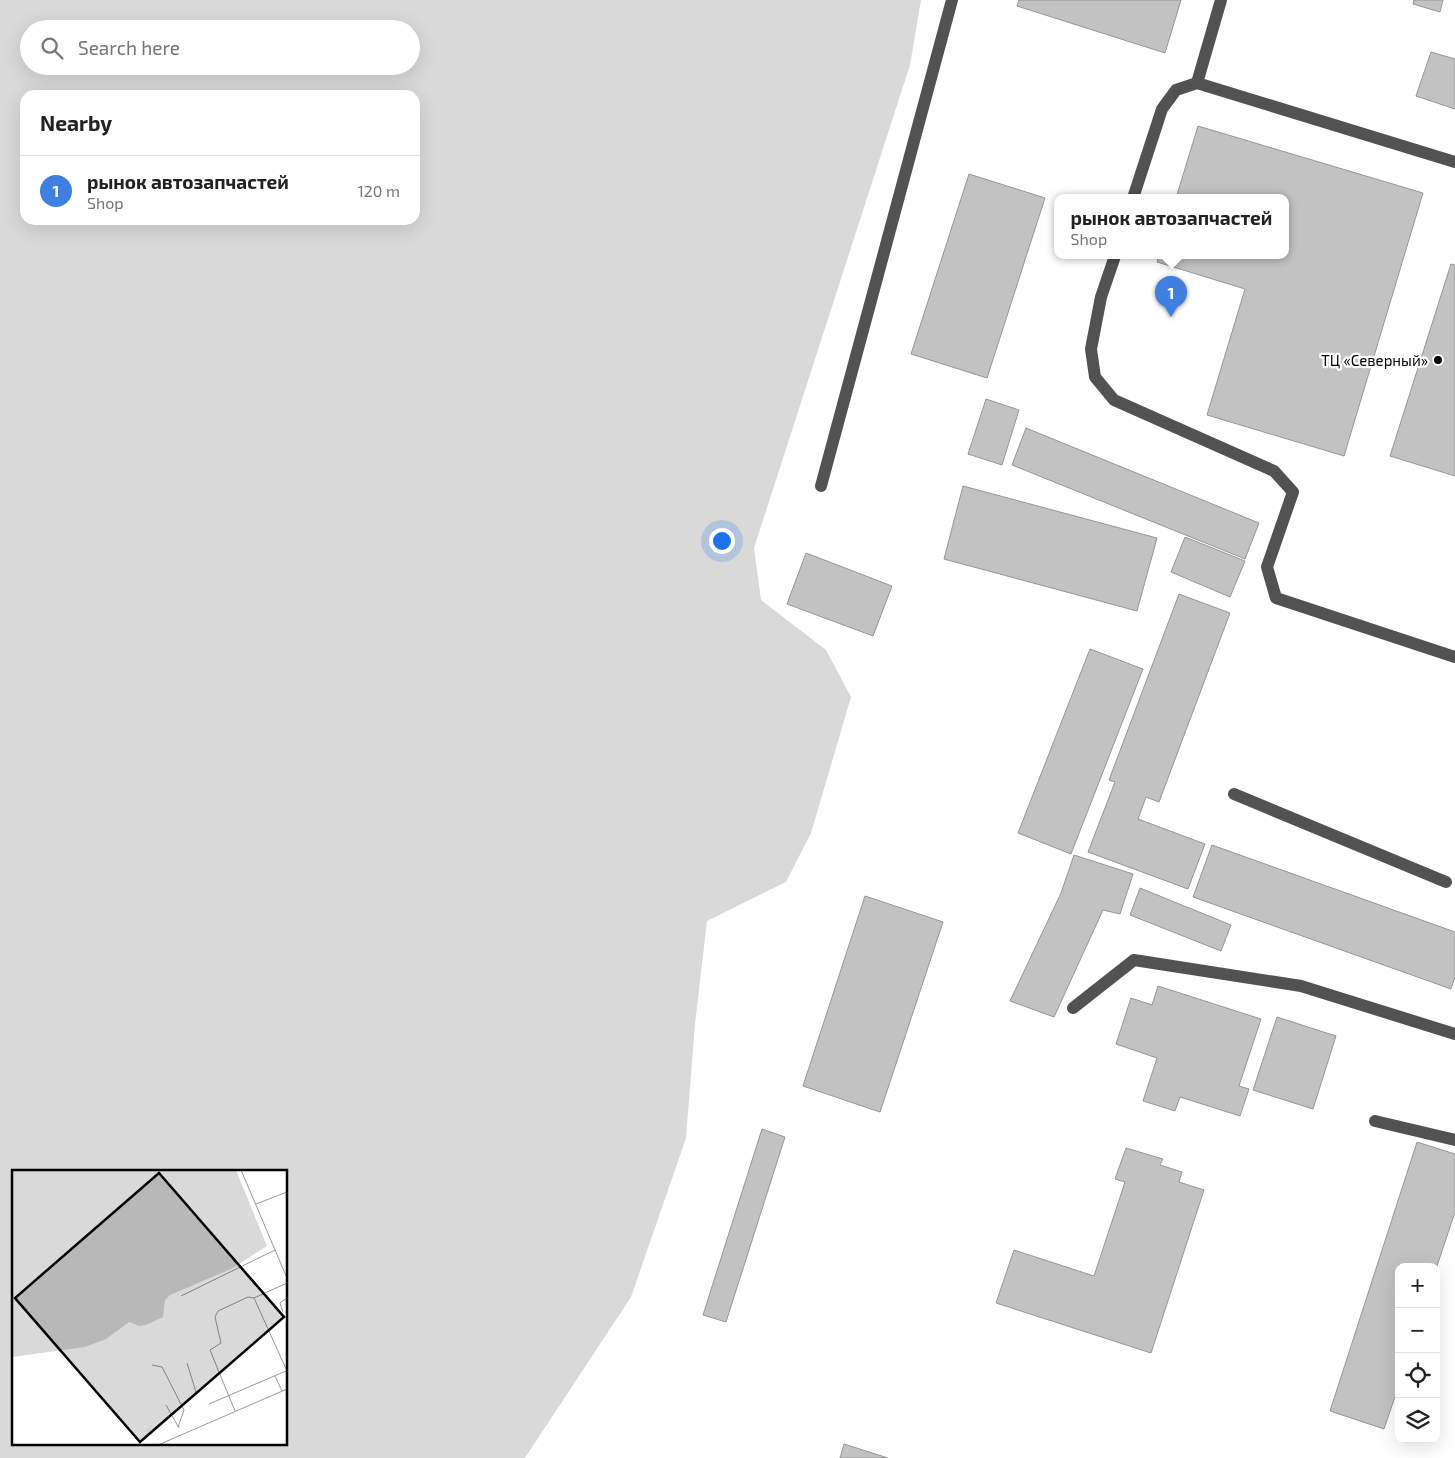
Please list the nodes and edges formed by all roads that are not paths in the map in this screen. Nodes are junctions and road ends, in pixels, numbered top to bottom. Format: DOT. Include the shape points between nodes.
graph roads {
  1 [pos="952,0"];
  2 [pos="1221,0"];
  3 [pos="1198,83"];
  4 [pos="1455,162"];
  5 [pos="1134,194"];
  6 [pos="1113,259"];
  7 [pos="821,486"];
  8 [pos="1455,656"];
  9 [pos="1234,794"];
  10 [pos="1446,882"];
  11 [pos="1072,1008"];
  12 [pos="1455,1034"];
  13 [pos="1375,1121"];
  14 [pos="1455,1140"];
  1 -- 7 [label="lane"];
  2 -- 3 [label="lane"];
  3 -- 4 [label="lane"];
  3 -- 5 [label="lane" via="1176,90 1162,109"];
  6 -- 8 [label="lane" via="1101,297 1091,349 1095,377 1114,400 1274,471 1293,492 1267,567 1276,598"];
  9 -- 10 [label="lane"];
  11 -- 12 [label="lane" via="1134,960 1302,986"];
  13 -- 14 [label="lane"];
}
